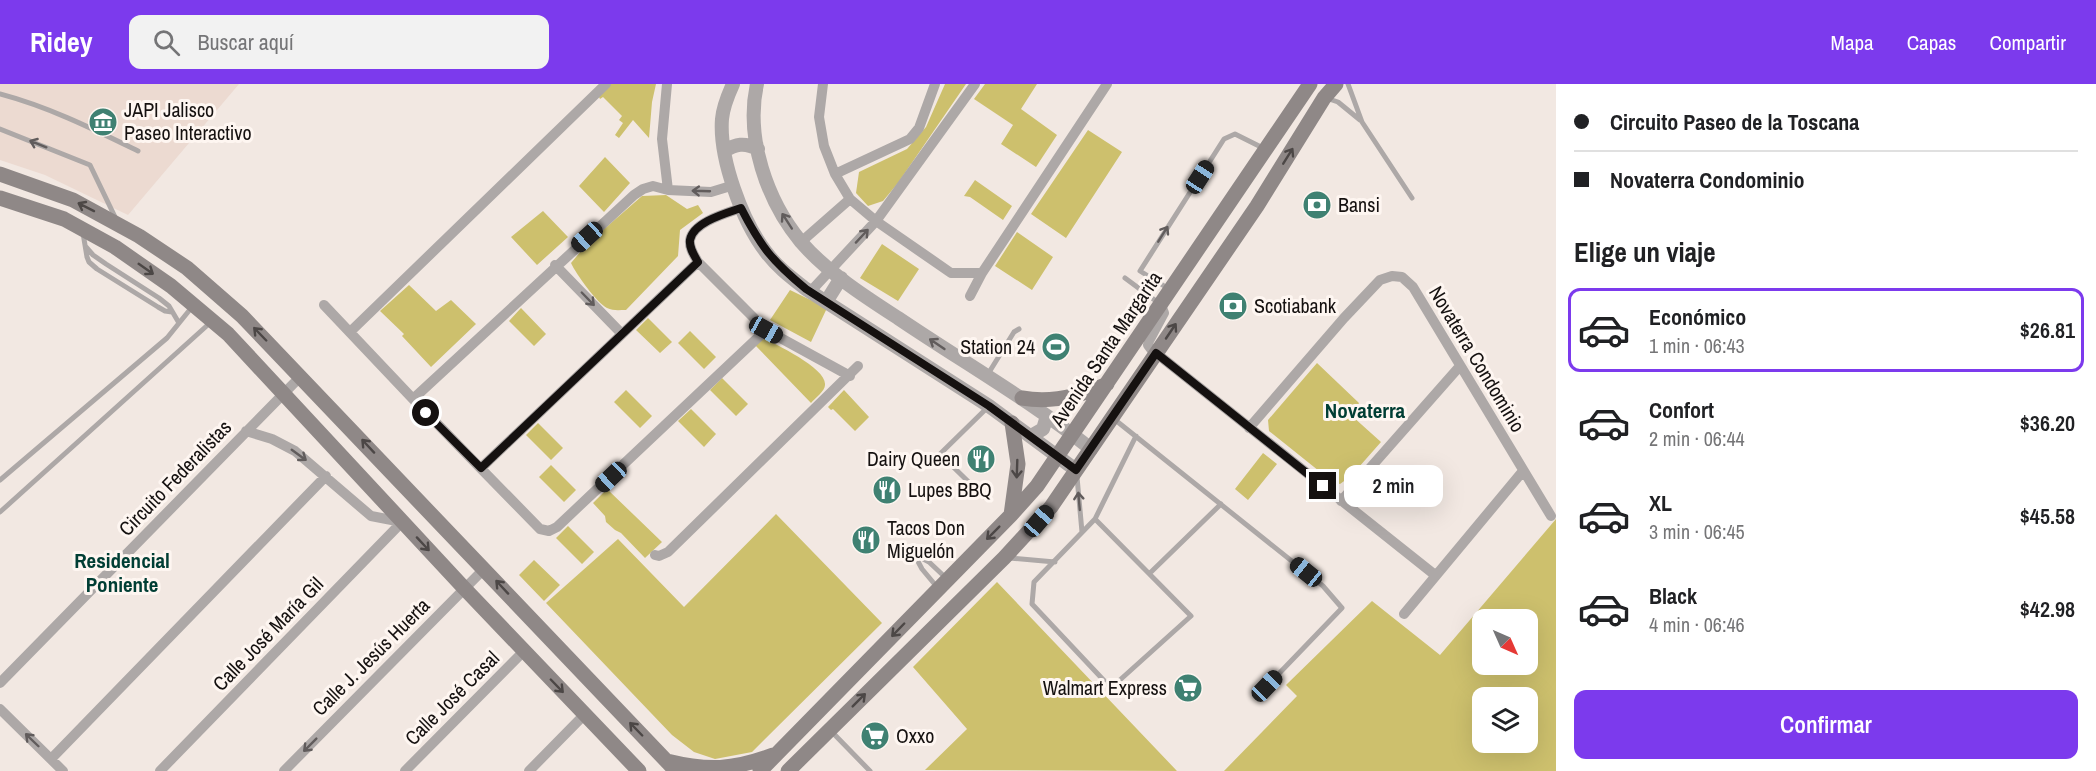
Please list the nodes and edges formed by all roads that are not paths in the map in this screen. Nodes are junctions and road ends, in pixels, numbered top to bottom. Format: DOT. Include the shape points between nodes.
graph roads {
  1 [pos="606,84"];
  2 [pos="666,84"];
  3 [pos="733,84"];
  4 [pos="757,84"];
  5 [pos="823,84"];
  6 [pos="935,84"];
  7 [pos="975,84"];
  8 [pos="1107,84"];
  9 [pos="1310,84"];
  10 [pos="1336,84"];
  11 [pos="1348,84"];
  12 [pos="0,94"];
  13 [pos="1324,98"];
  14 [pos="1362,122"];
  15 [pos="0,129"];
  16 [pos="1269,145"];
  17 [pos="758,148"];
  18 [pos="138,151"];
  19 [pos="724,151"];
  20 [pos="0,174"];
  21 [pos="835,174"];
  22 [pos="734,185"];
  23 [pos="668,190"];
  24 [pos="1234,196"];
  25 [pos="0,198"];
  26 [pos="1412,198"];
  27 [pos="850,199"];
  28 [pos="1257,206"];
  29 [pos="741,208"];
  30 [pos="876,221"];
  31 [pos="118,224"];
  32 [pos="82,229"];
  33 [pos="801,242"];
  34 [pos="698,262"];
  35 [pos="1217,262"];
  36 [pos="555,266"];
  37 [pos="982,273"];
  38 [pos="836,274"];
  39 [pos="1125,278"];
  40 [pos="1171,290"];
  41 [pos="810,292"];
  42 [pos="970,296"];
  43 [pos="826,302"];
  44 [pos="194,304"];
  45 [pos="324,304"];
  46 [pos="1161,305"];
  47 [pos="213,321"];
  48 [pos="179,323"];
  49 [pos="1019,329"];
  50 [pos="766,330"];
  51 [pos="351,331"];
  52 [pos="621,333"];
  53 [pos="1156,353"];
  54 [pos="858,366"];
  55 [pos="1460,366"];
  56 [pos="987,375"];
  57 [pos="301,376"];
  58 [pos="850,376"];
  59 [pos="1107,384"];
  60 [pos="284,393"];
  61 [pos="1022,398"];
  62 [pos="413,399"];
  63 [pos="989,406"];
  64 [pos="1047,416"];
  65 [pos="1113,418"];
  66 [pos="1012,423"];
  67 [pos="1249,428"];
  68 [pos="246,431"];
  69 [pos="1073,434"];
  70 [pos="1031,436"];
  71 [pos="1136,436"];
  72 [pos="1091,449"];
  73 [pos="1058,456"];
  74 [pos="481,468"];
  75 [pos="1076,470"];
  76 [pos="1523,471"];
  77 [pos="326,476"];
  78 [pos="0,480"];
  79 [pos="984,498"];
  80 [pos="1341,501"];
  81 [pos="1221,504"];
  82 [pos="0,512"];
  83 [pos="1011,515"];
  84 [pos="1551,516"];
  85 [pos="1095,519"];
  86 [pos="402,522"];
  87 [pos="1082,532"];
  88 [pos="655,555"];
  89 [pos="1004,558"];
  90 [pos="1055,562"];
  91 [pos="484,569"];
  92 [pos="1149,573"];
  93 [pos="1435,575"];
  94 [pos="943,584"];
  95 [pos="464,588"];
  96 [pos="1404,614"];
  97 [pos="524,651"];
  98 [pos="0,683"];
  99 [pos="1267,686"];
  100 [pos="0,709"];
  101 [pos="585,714"];
  102 [pos="830,730"];
  103 [pos="776,754"];
  104 [pos="51,759"];
  105 [pos="672,766"];
  106 [pos="793,769"];
  107 [pos="63,771"];
  108 [pos="160,771"];
  109 [pos="284,771"];
  110 [pos="405,771"];
  111 [pos="529,771"];
  112 [pos="639,771"];
  113 [pos="760,771"];
  114 [pos="870,771"];
  1 -- 51 [label="street"];
  2 -- 23 [label="street" via="662,139"];
  3 -- 19 [label="street" via="722,116"];
  4 -- 17 [label="street" via="753,117"];
  5 -- 21 [label="street" via="819,117 824,146"];
  6 -- 21 [label="street" via="919,128 910,139"];
  7 -- 30 [label="street"];
  8 -- 37 [label="street"];
  9 -- 16 [label="main road, Avenida Santa Margarita"];
  10 -- 13 [label="main road"];
  11 -- 14 [label="lane"];
  12 -- 18 [label="lane" via="65,116"];
  13 -- 14 [label="lane" via="1338,102"];
  28 -- 13 [label="main road, one-way"];
  14 -- 26 [label="lane"];
  31 -- 15 [label="lane, one-way" via="90,165"];
  16 -- 24 [label="main road, Avenida Santa Margarita"];
  16 -- 28 [label="main road" via="1270,155 1247,196"];
  40 -- 16 [label="lane, one-way" via="1140,271 1224,139 1235,134"];
  17 -- 19 [label="street" via="742,144"];
  33 -- 17 [label="street, one-way" via="773,197"];
  19 -- 22 [label="street"];
  31 -- 20 [label="main road, one-way" via="73,200"];
  21 -- 27 [label="street"];
  22 -- 23 [label="street, one-way" via="711,192"];
  22 -- 29 [label="street"];
  23 -- 36 [label="street" via="653,186 634,195"];
  24 -- 35 [label="main road" via="1242,210 1222,242"];
  24 -- 40 [label="main road, Avenida Santa Margarita"];
  25 -- 32 [label="main road"];
  27 -- 30 [label="street"];
  27 -- 33 [label="street"];
  28 -- 35 [label="main road"];
  29 -- 34 [label="street" via="695,230 690,240"];
  29 -- 41 [label="street" via="767,253"];
  30 -- 37 [label="street" via="951,273"];
  38 -- 30 [label="street, one-way"];
  57 -- 31 [label="main road, one-way" via="187,268"];
  32 -- 44 [label="main road, one-way" via="115,247"];
  32 -- 48 [label="lane" via="87,257 97,269 172,312"];
  33 -- 38 [label="street"];
  34 -- 50 [label="street"];
  34 -- 52 [label="street"];
  53 -- 35 [label="main road, one-way"];
  36 -- 52 [label="street, one-way"];
  36 -- 62 [label="street"];
  37 -- 42 [label="street"];
  38 -- 41 [label="street"];
  38 -- 43 [label="street"];
  56 -- 38 [label="street, one-way"];
  39 -- 46 [label="lane"];
  40 -- 46 [label="main road, Avenida Santa Margarita"];
  41 -- 43 [label="street"];
  43 -- 63 [label="street"];
  44 -- 47 [label="main road"];
  44 -- 48 [label="lane"];
  45 -- 51 [label="street"];
  46 -- 53 [label="street" via="1164,313 1148,345"];
  46 -- 59 [label="main road, Avenida Santa Margarita"];
  47 -- 60 [label="main road"];
  47 -- 82 [label="lane"];
  48 -- 78 [label="lane" via="167,338"];
  49 -- 56 [label="lane"];
  50 -- 58 [label="street"];
  50 -- 74 [label="street" via="549,531 540,529"];
  51 -- 62 [label="street"];
  52 -- 74 [label="street"];
  53 -- 65 [label="main road"];
  53 -- 67 [label="street"];
  54 -- 58 [label="street"];
  55 -- 67 [label="street, Novaterra Condominio" via="1413,286 1402,277 1392,276 1380,280 1344,318"];
  55 -- 76 [label="street, Novaterra Condominio"];
  55 -- 80 [label="street"];
  56 -- 61 [label="street"];
  57 -- 60 [label="street, Circuito Federalistas"];
  91 -- 57 [label="main road, one-way"];
  58 -- 88 [label="street" via="668,552"];
  59 -- 61 [label="main road" via="1058,400"];
  59 -- 69 [label="main road, Avenida Santa Margarita"];
  60 -- 68 [label="street, Circuito Federalistas"];
  60 -- 86 [label="main road"];
  61 -- 64 [label="street"];
  62 -- 74 [label="street"];
  63 -- 66 [label="street"];
  63 -- 79 [label="lane" via="940,454"];
  64 -- 69 [label="street"];
  64 -- 70 [label="street" via="1043,429"];
  65 -- 71 [label="lane"];
  65 -- 72 [label="main road"];
  66 -- 70 [label="street"];
  66 -- 83 [label="main road, one-way" via="1018,464"];
  67 -- 80 [label="street"];
  68 -- 77 [label="street, one-way" via="295,451"];
  68 -- 98 [label="street, Circuito Federalistas"];
  69 -- 72 [label="street"];
  69 -- 73 [label="main road, Avenida Santa Margarita"];
  70 -- 73 [label="street"];
  71 -- 81 [label="lane"];
  71 -- 85 [label="lane"];
  72 -- 75 [label="main road"];
  73 -- 75 [label="street"];
  73 -- 83 [label="main road, Avenida Santa Margarita"];
  87 -- 75 [label="lane, one-way"];
  75 -- 89 [label="main road" via="1051,507"];
  76 -- 84 [label="street, Novaterra Condominio"];
  76 -- 93 [label="street"];
  77 -- 86 [label="street" via="371,516"];
  77 -- 104 [label="street"];
  80 -- 93 [label="street"];
  81 -- 92 [label="lane"];
  81 -- 99 [label="lane" via="1323,586 1342,608"];
  83 -- 94 [label="main road, Avenida Santa Margarita, one-way"];
  85 -- 87 [label="lane"];
  85 -- 92 [label="lane"];
  86 -- 95 [label="main road, one-way"];
  86 -- 108 [label="street, Calle José María Gil"];
  87 -- 90 [label="lane"];
  89 -- 90 [label="lane"];
  102 -- 89 [label="main road, one-way"];
  90 -- 92 [label="lane" via="1034,582 1032,604 1111,688 1191,616"];
  91 -- 95 [label="street, Calle J. Jesús Huerta"];
  105 -- 91 [label="main road, one-way"];
  93 -- 96 [label="street"];
  94 -- 94 [label="lane" via="929,562 914,554 922,569"];
  94 -- 103 [label="main road, Avenida Santa Margarita, one-way"];
  95 -- 97 [label="main road"];
  95 -- 109 [label="street, Calle J. Jesús Huerta, one-way"];
  97 -- 101 [label="main road, one-way"];
  97 -- 110 [label="street, Calle José Casal"];
  104 -- 100 [label="street, one-way"];
  101 -- 111 [label="street"];
  101 -- 112 [label="main road"];
  102 -- 106 [label="main road"];
  102 -- 114 [label="lane"];
  103 -- 105 [label="main road" via="721,769"];
  103 -- 113 [label="main road, Avenida Santa Margarita"];
  104 -- 107 [label="street"];
}
